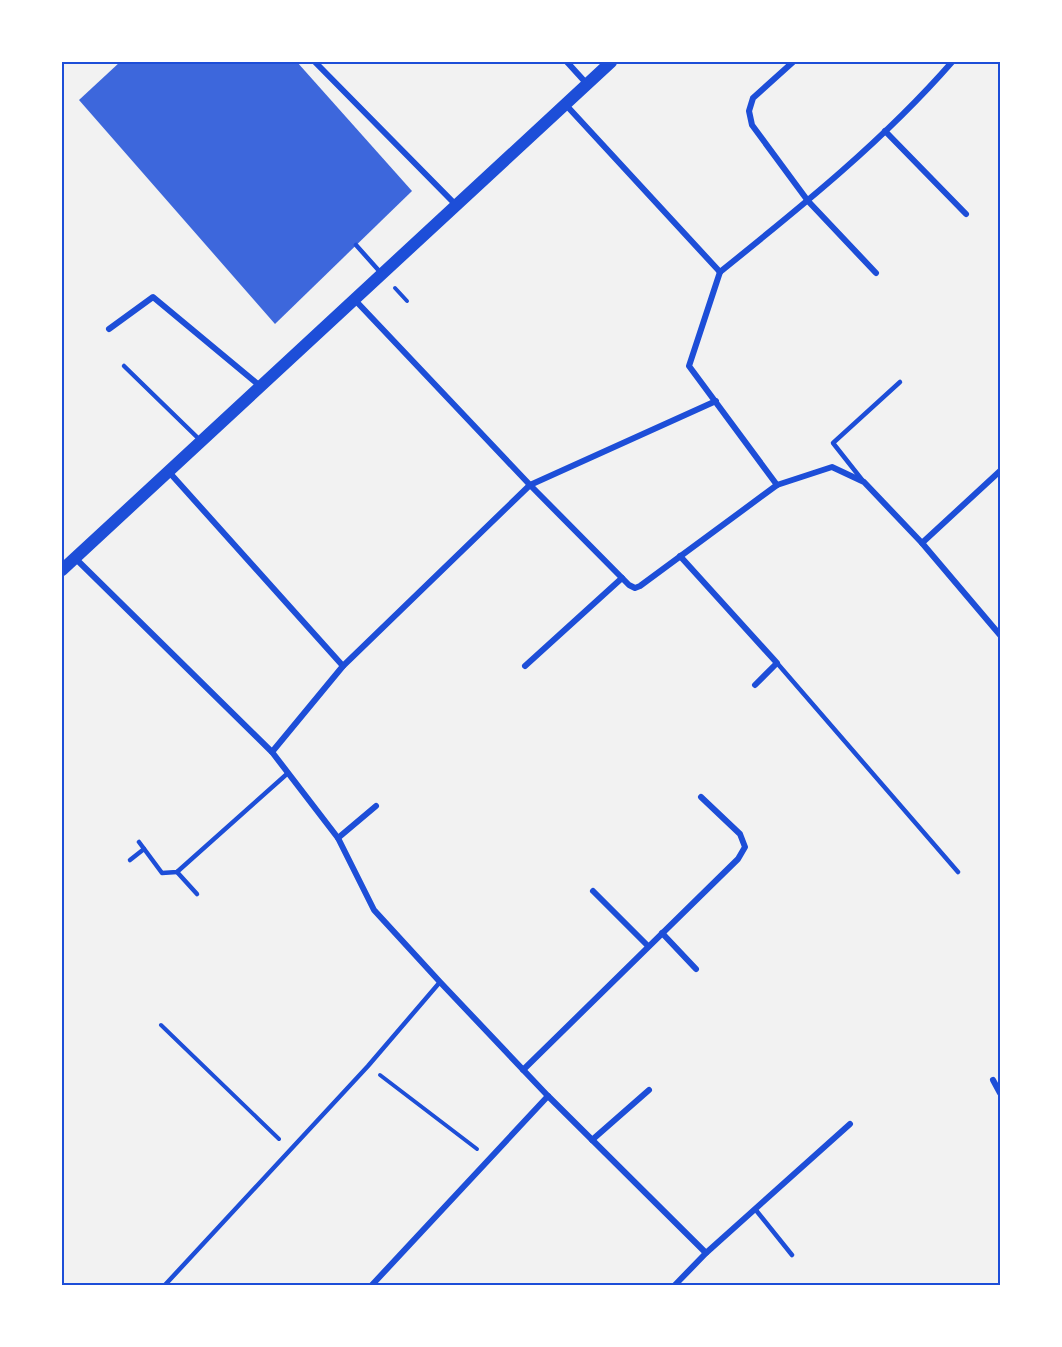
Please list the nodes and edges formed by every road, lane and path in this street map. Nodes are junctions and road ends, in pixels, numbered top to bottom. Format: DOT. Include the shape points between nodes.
graph roads {
  1 [pos="315,62"];
  2 [pos="567,62"];
  3 [pos="611,62"];
  4 [pos="793,62"];
  5 [pos="952,62"];
  6 [pos="587,84"];
  7 [pos="565,104"];
  8 [pos="885,132"];
  9 [pos="808,201"];
  10 [pos="456,205"];
  11 [pos="966,214"];
  12 [pos="356,245"];
  13 [pos="720,272"];
  14 [pos="381,273"];
  15 [pos="876,273"];
  16 [pos="354,299"];
  17 [pos="109,329"];
  18 [pos="124,366"];
  19 [pos="900,382"];
  20 [pos="260,386"];
  21 [pos="716,401"];
  22 [pos="201,441"];
  23 [pos="168,471"];
  24 [pos="1000,471"];
  25 [pos="864,482"];
  26 [pos="530,485"];
  27 [pos="777,485"];
  28 [pos="922,543"];
  29 [pos="680,556"];
  30 [pos="75,557"];
  31 [pos="62,570"];
  32 [pos="622,578"];
  33 [pos="1000,635"];
  34 [pos="777,663"];
  35 [pos="343,666"];
  36 [pos="525,666"];
  37 [pos="755,685"];
  38 [pos="272,752"];
  39 [pos="288,773"];
  40 [pos="701,797"];
  41 [pos="376,806"];
  42 [pos="338,838"];
  43 [pos="139,842"];
  44 [pos="144,849"];
  45 [pos="130,860"];
  46 [pos="177,872"];
  47 [pos="958,872"];
  48 [pos="593,891"];
  49 [pos="197,894"];
  50 [pos="662,933"];
  51 [pos="648,946"];
  52 [pos="696,969"];
  53 [pos="440,982"];
  54 [pos="161,1024"];
  55 [pos="368,1066"];
  56 [pos="523,1070"];
  57 [pos="993,1080"];
  58 [pos="649,1090"];
  59 [pos="1000,1093"];
  60 [pos="548,1096"];
  61 [pos="850,1124"];
  62 [pos="592,1140"];
  63 [pos="290,1150"];
  64 [pos="489,1158"];
  65 [pos="755,1209"];
  66 [pos="706,1253"];
  67 [pos="792,1255"];
  68 [pos="164,1286"];
  69 [pos="371,1286"];
  70 [pos="674,1286"];
  1 -- 10 [label="street"];
  2 -- 6 [label="street"];
  3 -- 6 [label="main road"];
  4 -- 9 [label="street" via="753,98 749,111 752,125"];
  5 -- 8 [label="street"];
  6 -- 7 [label="main road"];
  7 -- 10 [label="main road"];
  7 -- 13 [label="street"];
  8 -- 9 [label="street"];
  8 -- 11 [label="street"];
  9 -- 13 [label="street"];
  9 -- 15 [label="street"];
  10 -- 14 [label="main road"];
  12 -- 14 [label="lane"];
  13 -- 21 [label="street" via="689,366"];
  14 -- 16 [label="main road"];
  16 -- 20 [label="main road"];
  16 -- 26 [label="street"];
  17 -- 20 [label="street" via="153,297"];
  18 -- 22 [label="lane"];
  19 -- 25 [label="lane" via="833,443"];
  20 -- 22 [label="main road"];
  21 -- 26 [label="street"];
  21 -- 27 [label="street"];
  22 -- 23 [label="main road"];
  23 -- 30 [label="main road"];
  23 -- 35 [label="street"];
  24 -- 28 [label="street"];
  25 -- 27 [label="street" via="832,467"];
  25 -- 28 [label="street"];
  26 -- 32 [label="street"];
  26 -- 35 [label="street"];
  27 -- 29 [label="street"];
  28 -- 33 [label="street"];
  29 -- 32 [label="street" via="635,588"];
  29 -- 34 [label="street"];
  30 -- 31 [label="main road"];
  30 -- 38 [label="street"];
  32 -- 36 [label="street"];
  34 -- 37 [label="street"];
  34 -- 47 [label="lane"];
  35 -- 38 [label="street"];
  38 -- 39 [label="street"];
  39 -- 42 [label="street"];
  39 -- 46 [label="lane"];
  40 -- 50 [label="street" via="740,834 745,847 738,859"];
  41 -- 42 [label="street"];
  42 -- 53 [label="street" via="375,909"];
  43 -- 44 [label="lane"];
  44 -- 45 [label="lane"];
  44 -- 46 [label="lane" via="162,873"];
  46 -- 49 [label="lane"];
  48 -- 51 [label="street"];
  50 -- 51 [label="street"];
  50 -- 52 [label="street"];
  51 -- 56 [label="street"];
  53 -- 55 [label="lane"];
  53 -- 56 [label="street"];
  54 -- 63 [label="path"];
  55 -- 63 [label="lane"];
  55 -- 64 [label="path"];
  56 -- 60 [label="street"];
  57 -- 59 [label="street"];
  58 -- 62 [label="street"];
  60 -- 62 [label="street"];
  60 -- 64 [label="street"];
  61 -- 65 [label="street"];
  62 -- 66 [label="street"];
  63 -- 68 [label="lane"];
  64 -- 69 [label="street"];
  65 -- 66 [label="street"];
  65 -- 67 [label="lane"];
  66 -- 70 [label="street"];
}
